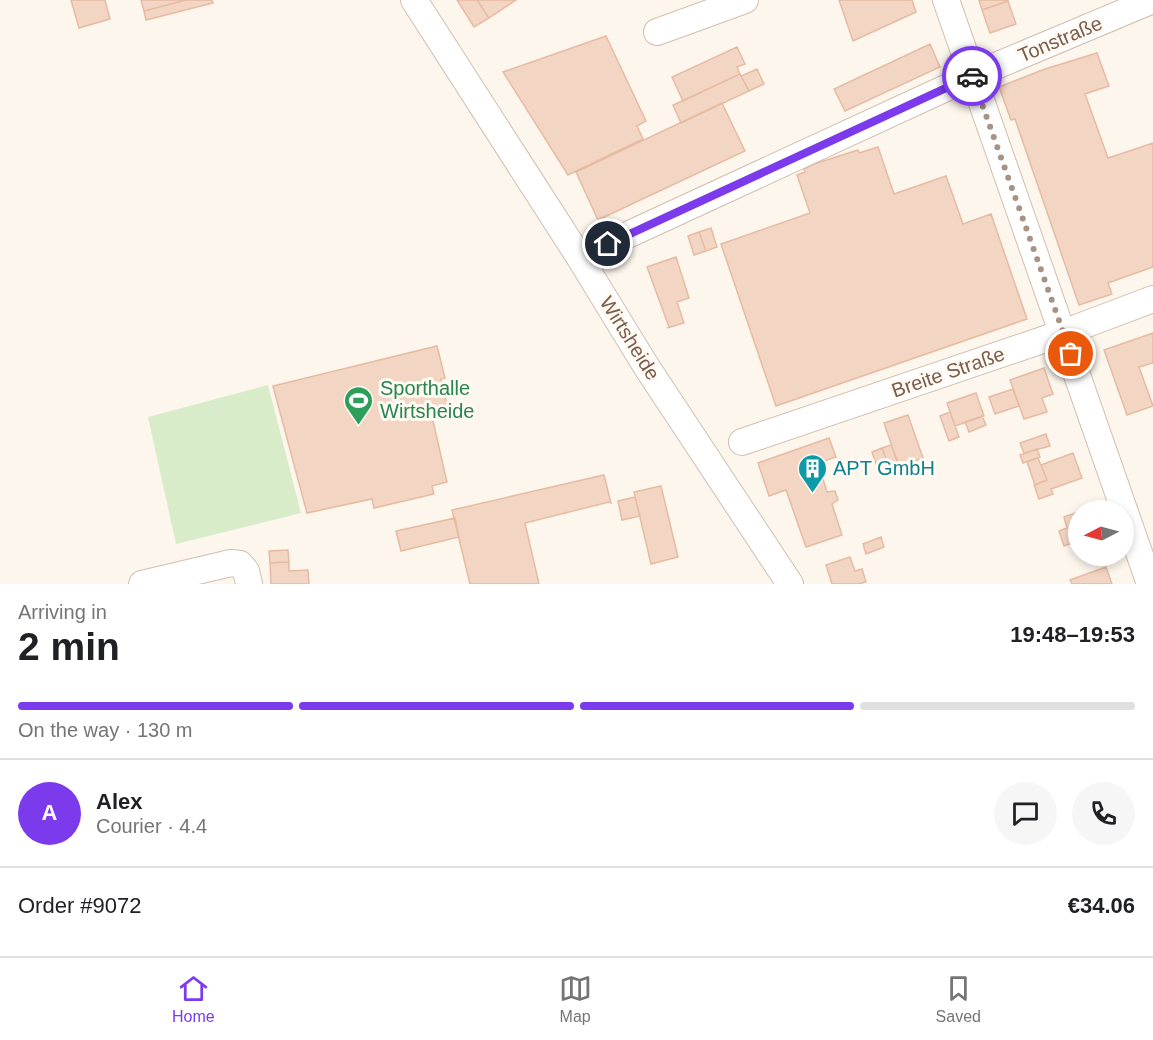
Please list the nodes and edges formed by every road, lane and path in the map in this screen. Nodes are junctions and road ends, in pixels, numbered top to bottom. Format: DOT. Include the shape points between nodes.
graph roads {
  1 [pos="414,0"];
  2 [pos="745,0"];
  3 [pos="946,0"];
  4 [pos="1138,3"];
  5 [pos="657,32"];
  6 [pos="972,76"];
  7 [pos="608,244"];
  8 [pos="1153,299"];
  9 [pos="1064,333"];
  10 [pos="742,442"];
  11 [pos="142,584"];
  12 [pos="249,584"];
  13 [pos="790,584"];
  14 [pos="1150,584"];
  1 -- 13 [label="street, Wirtsheide" via="646,366"];
  2 -- 5 [label="street"];
  3 -- 6 [label="street"];
  4 -- 6 [label="street, Tonstraße"];
  6 -- 7 [label="street, Tonstraße"];
  6 -- 9 [label="street"];
  8 -- 9 [label="street, Breite Straße"];
  9 -- 10 [label="street, Breite Straße"];
  9 -- 14 [label="street"];
  11 -- 12 [label="street" via="231,562 246,571"];
}
